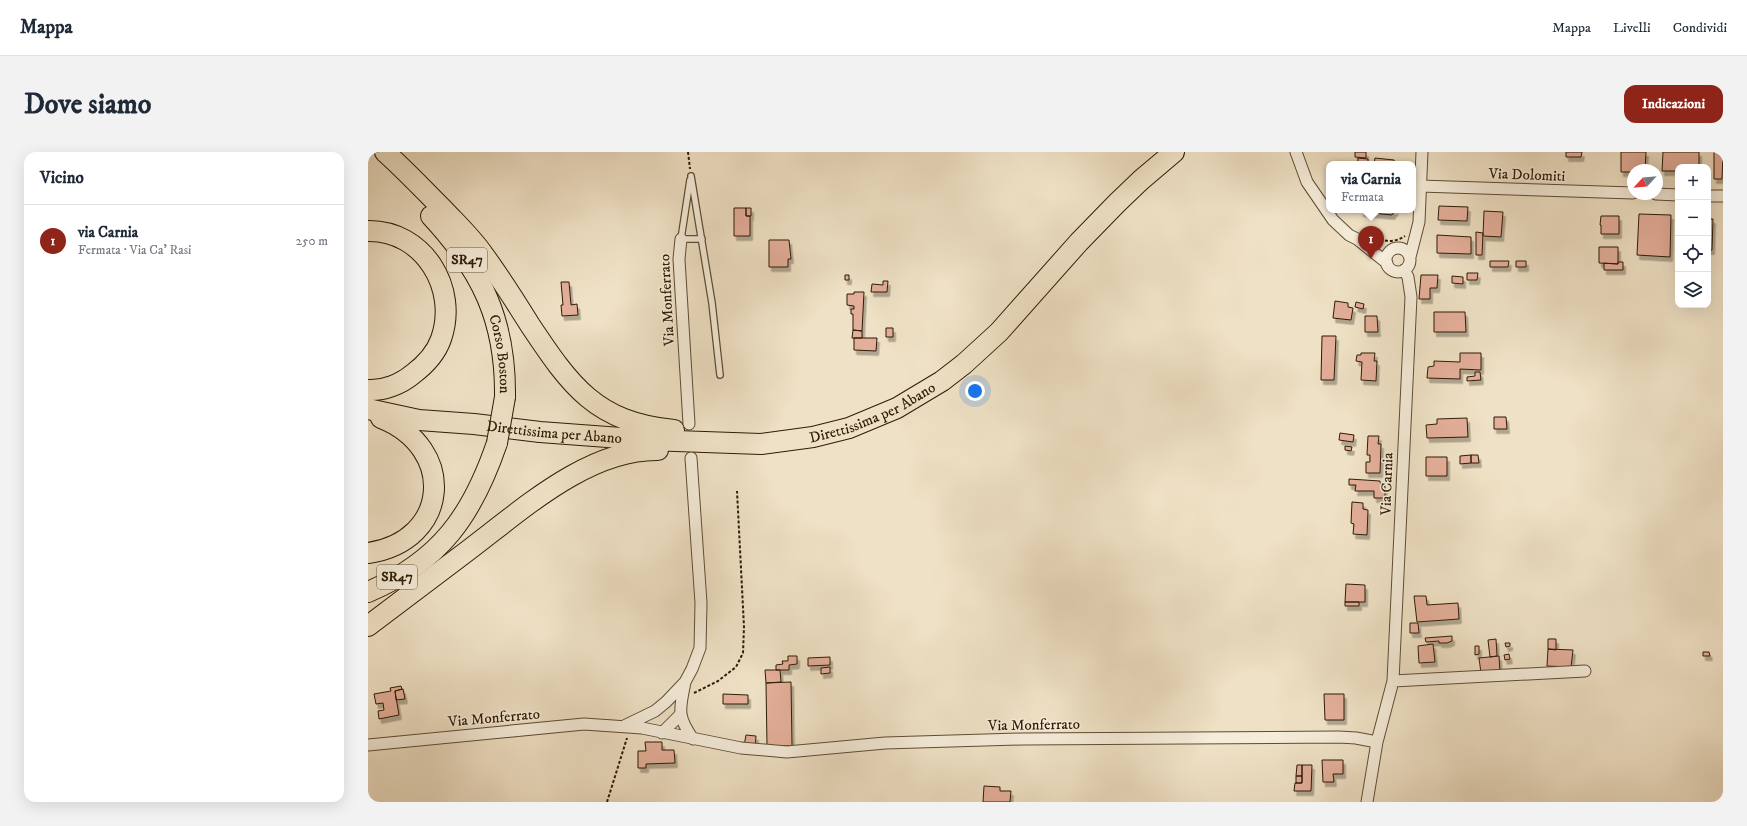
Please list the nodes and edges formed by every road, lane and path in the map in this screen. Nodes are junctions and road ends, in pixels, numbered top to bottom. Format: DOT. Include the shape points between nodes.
graph roads {
  1 [pos="372,152"];
  2 [pos="385,152"];
  3 [pos="688,152"];
  4 [pos="1174,152"];
  5 [pos="1296,152"];
  6 [pos="1422,152"];
  7 [pos="691,176"];
  8 [pos="1420,186"];
  9 [pos="1627,193"];
  10 [pos="1663,194"];
  11 [pos="1675,195"];
  12 [pos="1711,196"];
  13 [pos="1723,196"];
  14 [pos="1326,210"];
  15 [pos="1328,213"];
  16 [pos="368,231"];
  17 [pos="1410,237"];
  18 [pos="702,238"];
  19 [pos="1372,238"];
  20 [pos="681,239"];
  21 [pos="1402,248"];
  22 [pos="1390,251"];
  23 [pos="1374,253"];
  24 [pos="1410,257"];
  25 [pos="1387,263"];
  26 [pos="1400,271"];
  27 [pos="720,375"];
  28 [pos="368,390"];
  29 [pos="368,395"];
  30 [pos="368,409"];
  31 [pos="368,413"];
  32 [pos="474,424"];
  33 [pos="689,424"];
  34 [pos="761,444"];
  35 [pos="691,458"];
  36 [pos="737,491"];
  37 [pos="368,553"];
  38 [pos="368,592"];
  39 [pos="368,626"];
  40 [pos="1585,670"];
  41 [pos="1393,681"];
  42 [pos="685,682"];
  43 [pos="682,699"];
  44 [pos="655,711"];
  45 [pos="680,716"];
  46 [pos="626,727"];
  47 [pos="658,732"];
  48 [pos="692,739"];
  49 [pos="1377,742"];
  50 [pos="368,745"];
  51 [pos="607,802"];
  52 [pos="1367,802"];
  1 -- 38 [label="highway, Corso Boston / SR47, bridge" via="449,235 479,280 490,304 501,340 505,397 497,443 486,474 455,528 425,559"];
  2 -- 34 [label="highway" via="483,253 564,375 579,391 614,415 640,424 659,429 712,433"];
  3 -- 7 [label="path"];
  4 -- 34 [label="highway, Direttissima per Abano" via="1141,180 1079,242 999,332 942,381 897,408 849,428 813,437"];
  5 -- 14 [label="street" via="1307,182"];
  6 -- 8 [label="street"];
  7 -- 18 [label="lane"];
  7 -- 20 [label="lane, Via Monferrato"];
  8 -- 9 [label="street, Via Dolomiti"];
  8 -- 17 [label="street" via="1419,222"];
  10 -- 11 [label="street"];
  12 -- 13 [label="street"];
  15 -- 23 [label="street" via="1349,235"];
  16 -- 28 [label="highway" via="397,235 415,247 428,259 439,277 446,299 441,340 426,364 404,381 384,389"];
  17 -- 19 [label="path" via="1391,242"];
  17 -- 21 [label="street"];
  17 -- 24 [label="street"];
  18 -- 20 [label="lane"];
  18 -- 27 [label="lane"];
  20 -- 33 [label="street, Via Monferrato" via="679,259"];
  21 -- 22 [label="street"];
  21 -- 24 [label="street"];
  22 -- 23 [label="street"];
  22 -- 25 [label="street" via="1386,258"];
  23 -- 25 [label="street"];
  24 -- 26 [label="street" via="1409,266"];
  25 -- 26 [label="street" via="1388,267"];
  26 -- 41 [label="street, Via Carnia" via="1408,277 1410,288"];
  29 -- 32 [label="highway, Direttissima per Abano"];
  30 -- 32 [label="highway, Direttissima per Abano" via="419,420"];
  31 -- 37 [label="highway" via="401,428 422,448 430,461 434,475 435,495 419,528 399,544 384,551"];
  32 -- 34 [label="highway, Direttissima per Abano" via="648,440"];
  34 -- 39 [label="highway" via="716,450 637,452 604,461 579,472 545,493"];
  35 -- 42 [label="street" via="702,624 700,648"];
  36 -- 43 [label="path" via="743,653 736,667 718,681"];
  40 -- 41 [label="street"];
  41 -- 49 [label="street, Via Carnia"];
  42 -- 43 [label="street"];
  42 -- 44 [label="street"];
  43 -- 45 [label="street"];
  44 -- 46 [label="street"];
  44 -- 47 [label="street" via="652,718"];
  45 -- 47 [label="street"];
  45 -- 48 [label="street"];
  46 -- 47 [label="street, Via Monferrato"];
  46 -- 50 [label="street, Via Monferrato" via="584,724"];
  46 -- 51 [label="path" via="627,741"];
  47 -- 48 [label="street, Via Monferrato"];
  48 -- 49 [label="street, Via Monferrato" via="741,748 787,752 885,743 1022,740 1339,737"];
  49 -- 52 [label="street, Via Carnia"];
}
